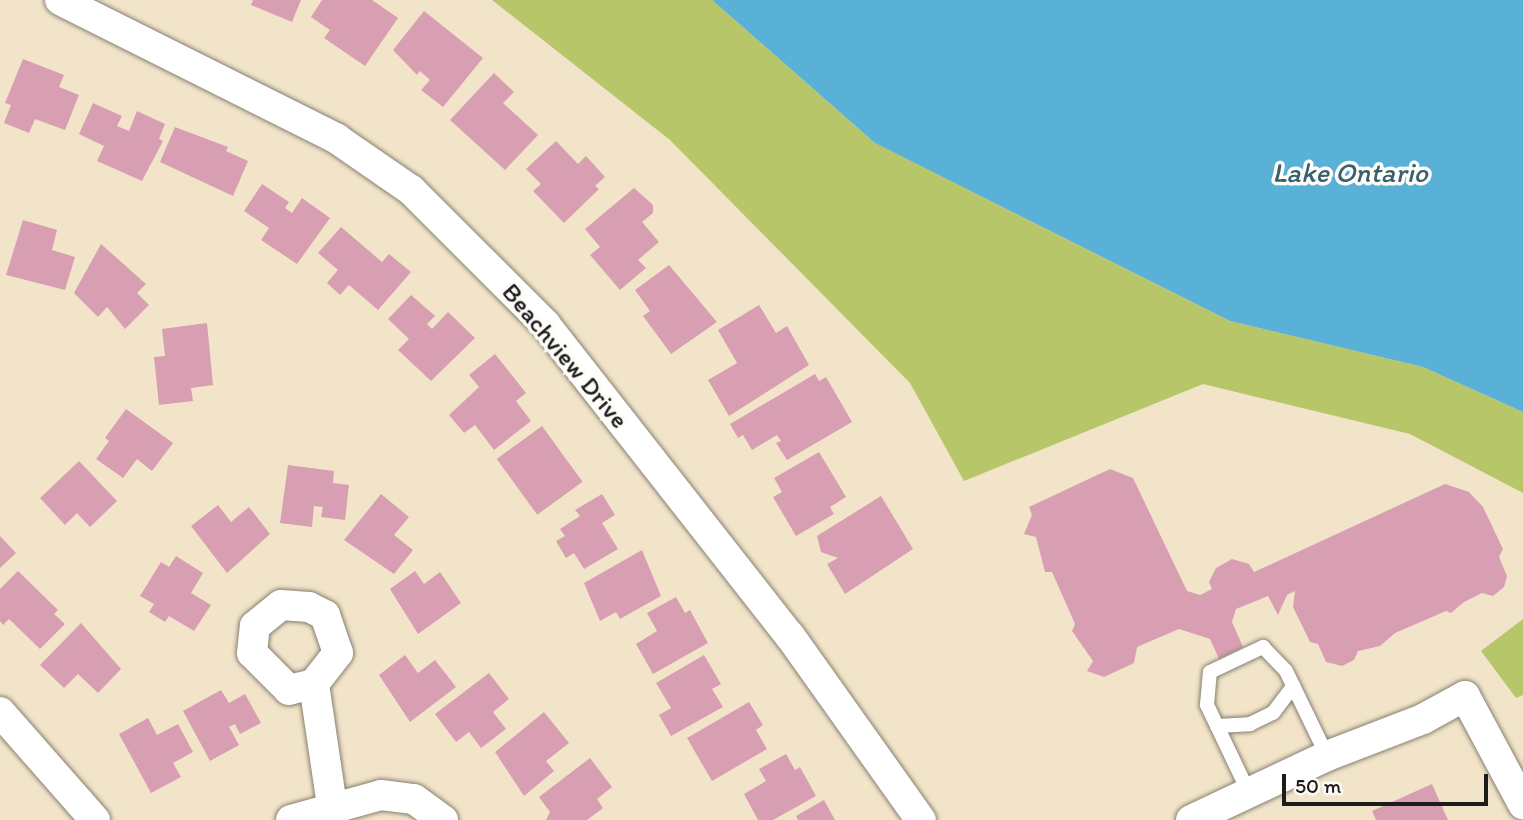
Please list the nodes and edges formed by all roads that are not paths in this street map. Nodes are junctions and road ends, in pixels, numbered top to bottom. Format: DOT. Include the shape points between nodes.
graph roads {
  1 [pos="60,0"];
  2 [pos="314,684"];
  3 [pos="1293,686"];
  4 [pos="0,712"];
  5 [pos="1217,726"];
  6 [pos="1327,756"];
  7 [pos="1249,793"];
  8 [pos="1523,804"];
  9 [pos="332,806"];
  10 [pos="95,820"];
  11 [pos="291,820"];
  12 [pos="443,820"];
  13 [pos="921,820"];
  14 [pos="1191,820"];
  1 -- 13 [label="street, Beachview Drive" via="337,139 411,190 545,324 790,636"];
  2 -- 9 [label="street"];
  3 -- 5 [label="lane" via="1272,713 1250,724"];
  3 -- 5 [label="lane" via="1286,671 1263,647 1210,672 1207,705"];
  3 -- 6 [label="lane"];
  4 -- 10 [label="street"];
  5 -- 7 [label="lane"];
  6 -- 7 [label="street"];
  6 -- 8 [label="street" via="1423,719 1465,696"];
  7 -- 14 [label="street"];
  9 -- 11 [label="street"];
  9 -- 12 [label="street" via="381,795 414,799"];
}
